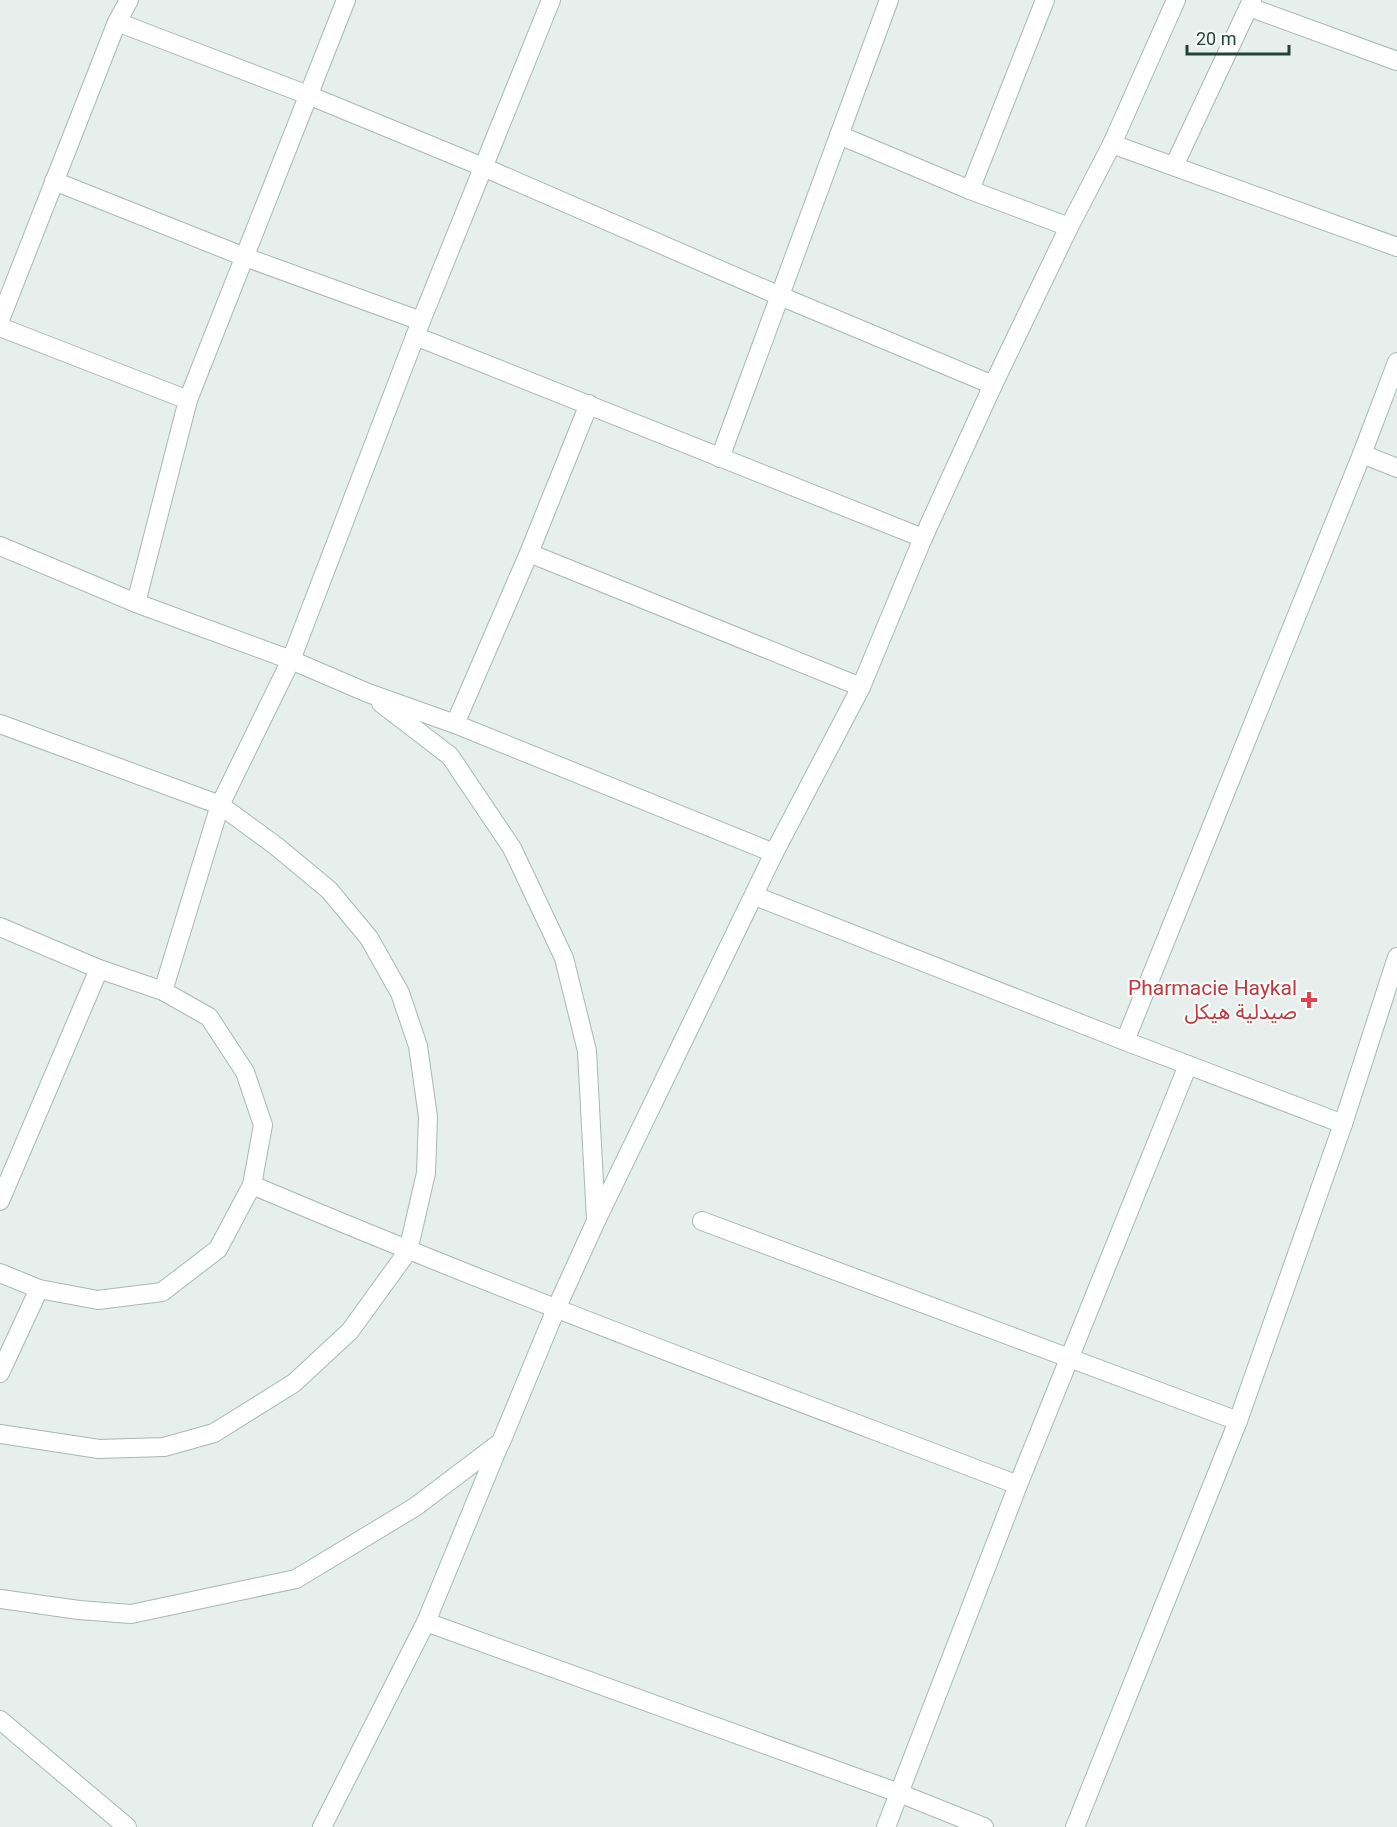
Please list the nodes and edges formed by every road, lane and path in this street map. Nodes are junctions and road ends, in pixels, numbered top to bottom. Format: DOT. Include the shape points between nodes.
graph roads {
  1 [pos="129,0"];
  2 [pos="346,0"];
  3 [pos="550,0"];
  4 [pos="889,0"];
  5 [pos="1045,0"];
  6 [pos="1176,0"];
  7 [pos="1250,3"];
  8 [pos="117,22"];
  9 [pos="1397,61"];
  10 [pos="309,95"];
  11 [pos="839,135"];
  12 [pos="1112,144"];
  13 [pos="1174,166"];
  14 [pos="483,167"];
  15 [pos="54,181"];
  16 [pos="970,190"];
  17 [pos="1069,227"];
  18 [pos="1397,246"];
  19 [pos="245,257"];
  20 [pos="780,296"];
  21 [pos="0,320"];
  22 [pos="0,327"];
  23 [pos="418,328"];
  24 [pos="1397,362"];
  25 [pos="993,385"];
  26 [pos="188,400"];
  27 [pos="589,404"];
  28 [pos="1362,454"];
  29 [pos="720,458"];
  30 [pos="1397,468"];
  31 [pos="923,538"];
  32 [pos="0,546"];
  33 [pos="529,553"];
  34 [pos="136,603"];
  35 [pos="291,660"];
  36 [pos="861,687"];
  37 [pos="368,693"];
  38 [pos="0,724"];
  39 [pos="455,724"];
  40 [pos="220,805"];
  41 [pos="774,853"];
  42 [pos="755,896"];
  43 [pos="0,927"];
  44 [pos="1397,957"];
  45 [pos="99,969"];
  46 [pos="163,991"];
  47 [pos="1125,1041"];
  48 [pos="1188,1065"];
  49 [pos="1343,1124"];
  50 [pos="252,1185"];
  51 [pos="0,1201"];
  52 [pos="596,1221"];
  53 [pos="702,1221"];
  54 [pos="408,1251"];
  55 [pos="0,1273"];
  56 [pos="39,1289"];
  57 [pos="556,1309"];
  58 [pos="1068,1358"];
  59 [pos="0,1373"];
  60 [pos="1238,1421"];
  61 [pos="0,1434"];
  62 [pos="501,1442"];
  63 [pos="1018,1485"];
  64 [pos="0,1599"];
  65 [pos="426,1622"];
  66 [pos="0,1720"];
  67 [pos="899,1793"];
  68 [pos="127,1827"];
  69 [pos="322,1827"];
  70 [pos="886,1827"];
  71 [pos="984,1827"];
  72 [pos="1075,1827"];
  1 -- 8 [label="street"];
  2 -- 10 [label="street"];
  3 -- 14 [label="street"];
  4 -- 11 [label="street"];
  5 -- 16 [label="street"];
  6 -- 12 [label="street"];
  7 -- 9 [label="street"];
  7 -- 13 [label="street"];
  8 -- 10 [label="street"];
  8 -- 15 [label="street"];
  10 -- 14 [label="street"];
  10 -- 19 [label="street"];
  11 -- 16 [label="street"];
  11 -- 20 [label="street"];
  12 -- 13 [label="street"];
  12 -- 17 [label="street"];
  13 -- 18 [label="street"];
  14 -- 20 [label="street"];
  14 -- 23 [label="street"];
  15 -- 19 [label="street"];
  15 -- 21 [label="street"];
  16 -- 17 [label="street"];
  17 -- 25 [label="street"];
  19 -- 23 [label="street"];
  19 -- 26 [label="street"];
  20 -- 25 [label="street"];
  20 -- 29 [label="street"];
  22 -- 26 [label="street"];
  23 -- 27 [label="street"];
  23 -- 35 [label="street"];
  24 -- 28 [label="street"];
  25 -- 31 [label="street"];
  26 -- 34 [label="street"];
  27 -- 29 [label="street"];
  27 -- 33 [label="street"];
  28 -- 30 [label="street"];
  28 -- 47 [label="street"];
  29 -- 31 [label="street"];
  31 -- 36 [label="street"];
  32 -- 34 [label="street"];
  33 -- 36 [label="street"];
  33 -- 39 [label="street"];
  34 -- 35 [label="street"];
  35 -- 37 [label="street"];
  35 -- 40 [label="street"];
  36 -- 41 [label="street"];
  37 -- 39 [label="street"];
  37 -- 52 [label="street" via="450,756 512,848 564,958 587,1051"];
  38 -- 40 [label="street"];
  39 -- 41 [label="street"];
  40 -- 46 [label="street"];
  40 -- 54 [label="street" via="328,890 369,938 400,993 418,1046 428,1117 426,1173"];
  41 -- 42 [label="street"];
  42 -- 47 [label="street"];
  42 -- 52 [label="street"];
  43 -- 45 [label="street"];
  44 -- 49 [label="street"];
  45 -- 46 [label="street"];
  45 -- 51 [label="street"];
  46 -- 50 [label="street" via="209,1017 245,1072 262,1125"];
  47 -- 48 [label="street"];
  48 -- 49 [label="street"];
  48 -- 58 [label="street"];
  49 -- 60 [label="street"];
  50 -- 54 [label="street"];
  50 -- 56 [label="street" via="218,1249 162,1292 98,1300"];
  52 -- 57 [label="street"];
  53 -- 58 [label="street"];
  54 -- 57 [label="street"];
  54 -- 61 [label="street" via="351,1331 294,1383 214,1433 164,1447 99,1449"];
  55 -- 56 [label="street"];
  56 -- 59 [label="street"];
  57 -- 62 [label="street"];
  57 -- 63 [label="street"];
  58 -- 60 [label="street"];
  58 -- 63 [label="street"];
  60 -- 72 [label="street"];
  62 -- 64 [label="street" via="415,1507 296,1579 131,1614"];
  62 -- 65 [label="street"];
  63 -- 67 [label="street"];
  65 -- 67 [label="street"];
  65 -- 69 [label="street"];
  66 -- 68 [label="street"];
  67 -- 70 [label="street"];
  67 -- 71 [label="street"];
}
